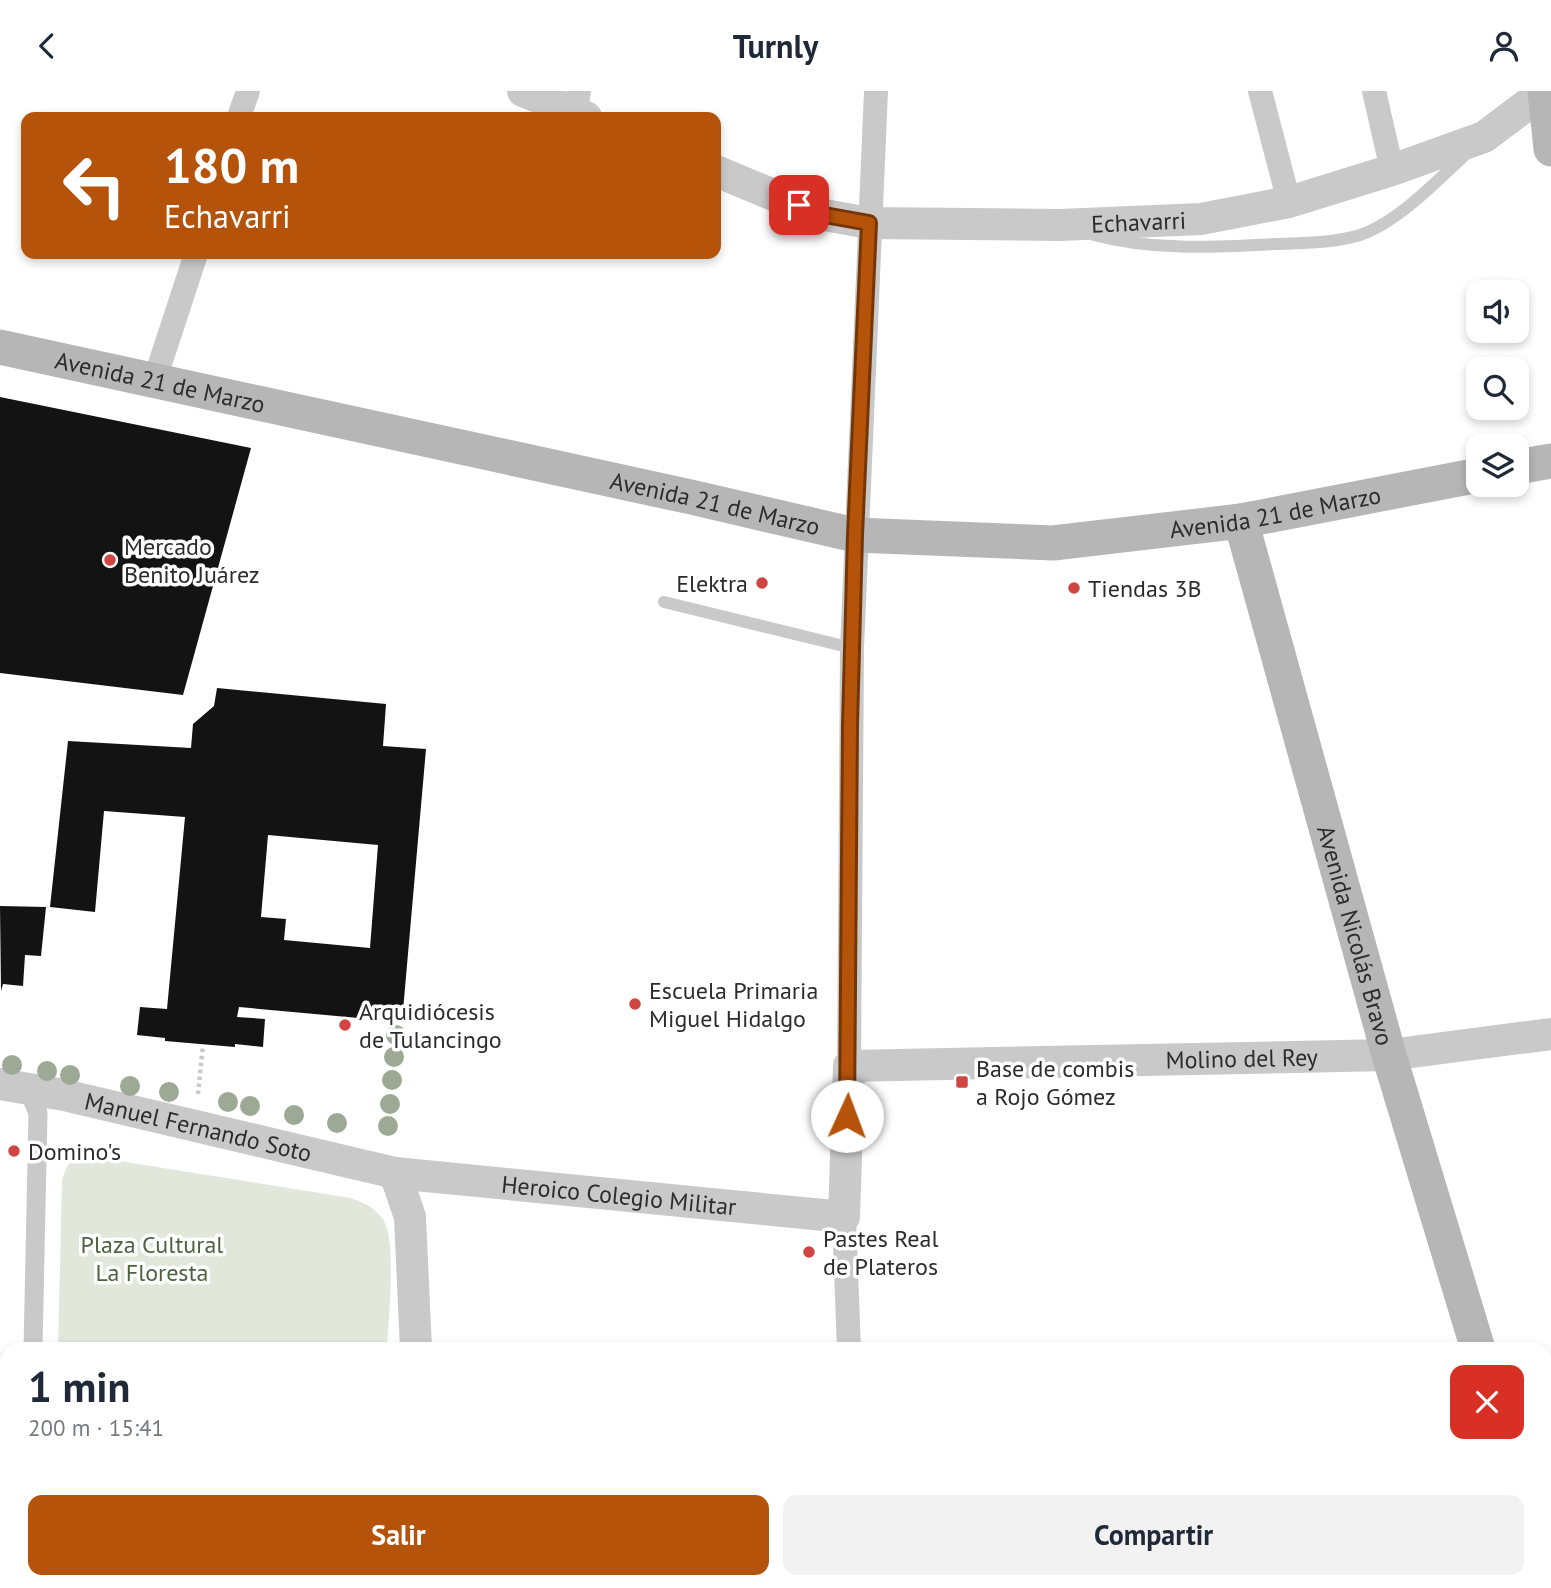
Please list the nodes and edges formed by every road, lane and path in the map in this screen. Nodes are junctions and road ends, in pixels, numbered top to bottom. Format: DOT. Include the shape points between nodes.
graph roads {
  1 [pos="248,91"];
  2 [pos="523,91"];
  3 [pos="876,91"];
  4 [pos="1260,91"];
  5 [pos="1374,91"];
  6 [pos="1545,91"];
  7 [pos="1551,93"];
  8 [pos="580,107"];
  9 [pos="241,112"];
  10 [pos="1484,137"];
  11 [pos="1551,149"];
  12 [pos="1392,170"];
  13 [pos="721,173"];
  14 [pos="1289,202"];
  15 [pos="869,223"];
  16 [pos="1060,225"];
  17 [pos="193,259"];
  18 [pos="0,347"];
  19 [pos="154,382"];
  20 [pos="1551,461"];
  21 [pos="1529,465"];
  22 [pos="1466,478"];
  23 [pos="1241,521"];
  24 [pos="855,535"];
  25 [pos="664,602"];
  26 [pos="852,648"];
  27 [pos="1551,1034"];
  28 [pos="203,1045"];
  29 [pos="1390,1055"];
  30 [pos="849,1066"];
  31 [pos="13,1085"];
  32 [pos="197,1099"];
  33 [pos="395,1173"];
  34 [pos="844,1217"];
  35 [pos="33,1342"];
  36 [pos="416,1342"];
  37 [pos="849,1342"];
  38 [pos="1476,1342"];
  1 -- 9 [label="street"];
  2 -- 8 [label="street"];
  3 -- 15 [label="street"];
  4 -- 14 [label="street"];
  5 -- 12 [label="street"];
  6 -- 7 [label="lane"];
  6 -- 10 [label="street, Echavarri"];
  6 -- 11 [label="main road"];
  10 -- 12 [label="street, Echavarri"];
  10 -- 16 [label="lane" via="1421,197 1360,235 1318,242 1204,247 1114,240"];
  12 -- 14 [label="street, Echavarri"];
  13 -- 15 [label="street, Echavarri" via="819,214"];
  14 -- 16 [label="street, Echavarri" via="1201,219"];
  15 -- 16 [label="street, Echavarri"];
  15 -- 24 [label="street"];
  17 -- 19 [label="street"];
  18 -- 19 [label="main road, Avenida 21 de Marzo"];
  19 -- 24 [label="main road, Avenida 21 de Marzo"];
  20 -- 21 [label="main road"];
  22 -- 23 [label="main road, Avenida 21 de Marzo"];
  23 -- 24 [label="main road, Avenida 21 de Marzo" via="1053,543"];
  23 -- 29 [label="main road, Avenida Nicolás Bravo"];
  24 -- 26 [label="street"];
  25 -- 26 [label="lane"];
  26 -- 30 [label="street"];
  27 -- 29 [label="street, Molino del Rey"];
  28 -- 32 [label="path"];
  29 -- 30 [label="street, Molino del Rey"];
  29 -- 38 [label="main road, Avenida Nicolás Bravo"];
  30 -- 34 [label="street"];
  31 -- 33 [label="street, Manuel Fernando Soto"];
  31 -- 35 [label="street" via="38,1113"];
  33 -- 34 [label="street, Heroico Colegio Militar"];
  33 -- 36 [label="street" via="410,1217"];
  34 -- 37 [label="street"];
}
